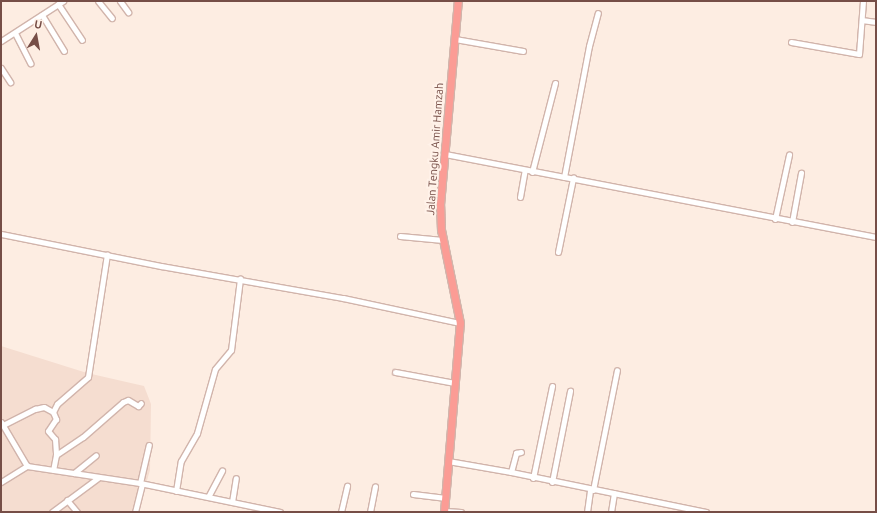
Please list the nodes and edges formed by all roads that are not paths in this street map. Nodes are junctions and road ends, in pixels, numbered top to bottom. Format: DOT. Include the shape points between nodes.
graph roads {
  1 [pos="98,1"];
  2 [pos="120,1"];
  3 [pos="458,1"];
  4 [pos="864,1"];
  5 [pos="60,3"];
  6 [pos="128,12"];
  7 [pos="598,13"];
  8 [pos="42,15"];
  9 [pos="112,18"];
  10 [pos="862,20"];
  11 [pos="876,22"];
  12 [pos="15,33"];
  13 [pos="455,39"];
  14 [pos="82,40"];
  15 [pos="1,41"];
  16 [pos="791,42"];
  17 [pos="64,51"];
  18 [pos="523,51"];
  19 [pos="30,63"];
  20 [pos="1,68"];
  21 [pos="10,82"];
  22 [pos="555,83"];
  23 [pos="445,154"];
  24 [pos="789,155"];
  25 [pos="525,170"];
  26 [pos="532,172"];
  27 [pos="802,173"];
  28 [pos="564,177"];
  29 [pos="573,178"];
  30 [pos="520,197"];
  31 [pos="775,219"];
  32 [pos="792,222"];
  33 [pos="1,234"];
  34 [pos="400,236"];
  35 [pos="876,237"];
  36 [pos="443,240"];
  37 [pos="558,252"];
  38 [pos="107,254"];
  39 [pos="240,278"];
  40 [pos="460,323"];
  41 [pos="617,370"];
  42 [pos="395,372"];
  43 [pos="455,383"];
  44 [pos="552,386"];
  45 [pos="570,391"];
  46 [pos="141,403"];
  47 [pos="53,412"];
  48 [pos="2,424"];
  49 [pos="150,444"];
  50 [pos="521,452"];
  51 [pos="56,455"];
  52 [pos="96,455"];
  53 [pos="448,461"];
  54 [pos="27,466"];
  55 [pos="53,470"];
  56 [pos="222,471"];
  57 [pos="511,472"];
  58 [pos="74,473"];
  59 [pos="98,478"];
  60 [pos="236,478"];
  61 [pos="533,478"];
  62 [pos="2,481"];
  63 [pos="552,482"];
  64 [pos="141,483"];
  65 [pos="347,486"];
  66 [pos="375,486"];
  67 [pos="592,490"];
  68 [pos="176,491"];
  69 [pos="614,492"];
  70 [pos="413,494"];
  71 [pos="208,497"];
  72 [pos="444,498"];
  73 [pos="67,500"];
  74 [pos="232,502"];
  75 [pos="444,511"];
  76 [pos="52,512"];
  77 [pos="77,512"];
  78 [pos="135,512"];
  79 [pos="280,512"];
  80 [pos="341,512"];
  81 [pos="370,512"];
  82 [pos="462,512"];
  83 [pos="587,512"];
  84 [pos="611,512"];
  85 [pos="706,512"];
  1 -- 9 [label="street"];
  2 -- 6 [label="street"];
  3 -- 13 [label="highway, Jalan Tengku Amir Hamzah"];
  4 -- 10 [label="street"];
  5 -- 8 [label="street"];
  5 -- 14 [label="street"];
  7 -- 28 [label="street" via="588,46"];
  8 -- 12 [label="street"];
  8 -- 17 [label="street"];
  10 -- 11 [label="street"];
  10 -- 16 [label="street" via="861,52 857,55"];
  12 -- 15 [label="street"];
  12 -- 19 [label="street"];
  13 -- 18 [label="street"];
  13 -- 23 [label="highway, Jalan Tengku Amir Hamzah"];
  20 -- 21 [label="street"];
  22 -- 26 [label="street"];
  23 -- 25 [label="street"];
  23 -- 36 [label="highway, Jalan Tengku Amir Hamzah" via="440,205"];
  24 -- 31 [label="street"];
  25 -- 26 [label="street"];
  25 -- 30 [label="street"];
  26 -- 28 [label="street"];
  27 -- 32 [label="street"];
  28 -- 29 [label="street"];
  29 -- 31 [label="street"];
  29 -- 37 [label="street"];
  31 -- 32 [label="street"];
  32 -- 35 [label="street" via="816,224"];
  33 -- 38 [label="street"];
  34 -- 36 [label="street"];
  36 -- 40 [label="highway, Jalan Tengku Amir Hamzah"];
  38 -- 39 [label="street" via="161,266"];
  38 -- 47 [label="street" via="88,377 57,404"];
  39 -- 40 [label="street"];
  39 -- 68 [label="street" via="231,350 215,369 197,433 181,460"];
  40 -- 43 [label="highway, Jalan Tengku Amir Hamzah"];
  41 -- 67 [label="street"];
  42 -- 43 [label="street"];
  43 -- 53 [label="highway, Jalan Tengku Amir Hamzah"];
  44 -- 61 [label="street"];
  45 -- 63 [label="street"];
  46 -- 51 [label="street" via="138,406 128,400 123,402 83,437"];
  47 -- 48 [label="street" via="44,407 35,408"];
  47 -- 51 [label="street" via="56,419 48,431 55,439"];
  48 -- 54 [label="street"];
  49 -- 64 [label="street"];
  50 -- 57 [label="street" via="516,453"];
  51 -- 55 [label="street"];
  52 -- 58 [label="street"];
  53 -- 57 [label="street"];
  53 -- 72 [label="highway, Jalan Tengku Amir Hamzah"];
  54 -- 55 [label="street"];
  54 -- 62 [label="street"];
  55 -- 58 [label="street"];
  56 -- 71 [label="street"];
  57 -- 61 [label="street"];
  58 -- 59 [label="street"];
  59 -- 64 [label="street"];
  59 -- 73 [label="street"];
  60 -- 74 [label="street"];
  61 -- 63 [label="street"];
  63 -- 67 [label="street"];
  64 -- 68 [label="street"];
  64 -- 78 [label="street"];
  65 -- 80 [label="street"];
  66 -- 81 [label="street"];
  67 -- 69 [label="street"];
  67 -- 83 [label="street"];
  68 -- 71 [label="street"];
  69 -- 84 [label="street"];
  69 -- 85 [label="street"];
  70 -- 72 [label="street"];
  71 -- 74 [label="street"];
  72 -- 75 [label="highway, Jalan Tengku Amir Hamzah"];
  73 -- 76 [label="street"];
  73 -- 77 [label="street"];
  74 -- 79 [label="street"];
  75 -- 82 [label="street"];
}
